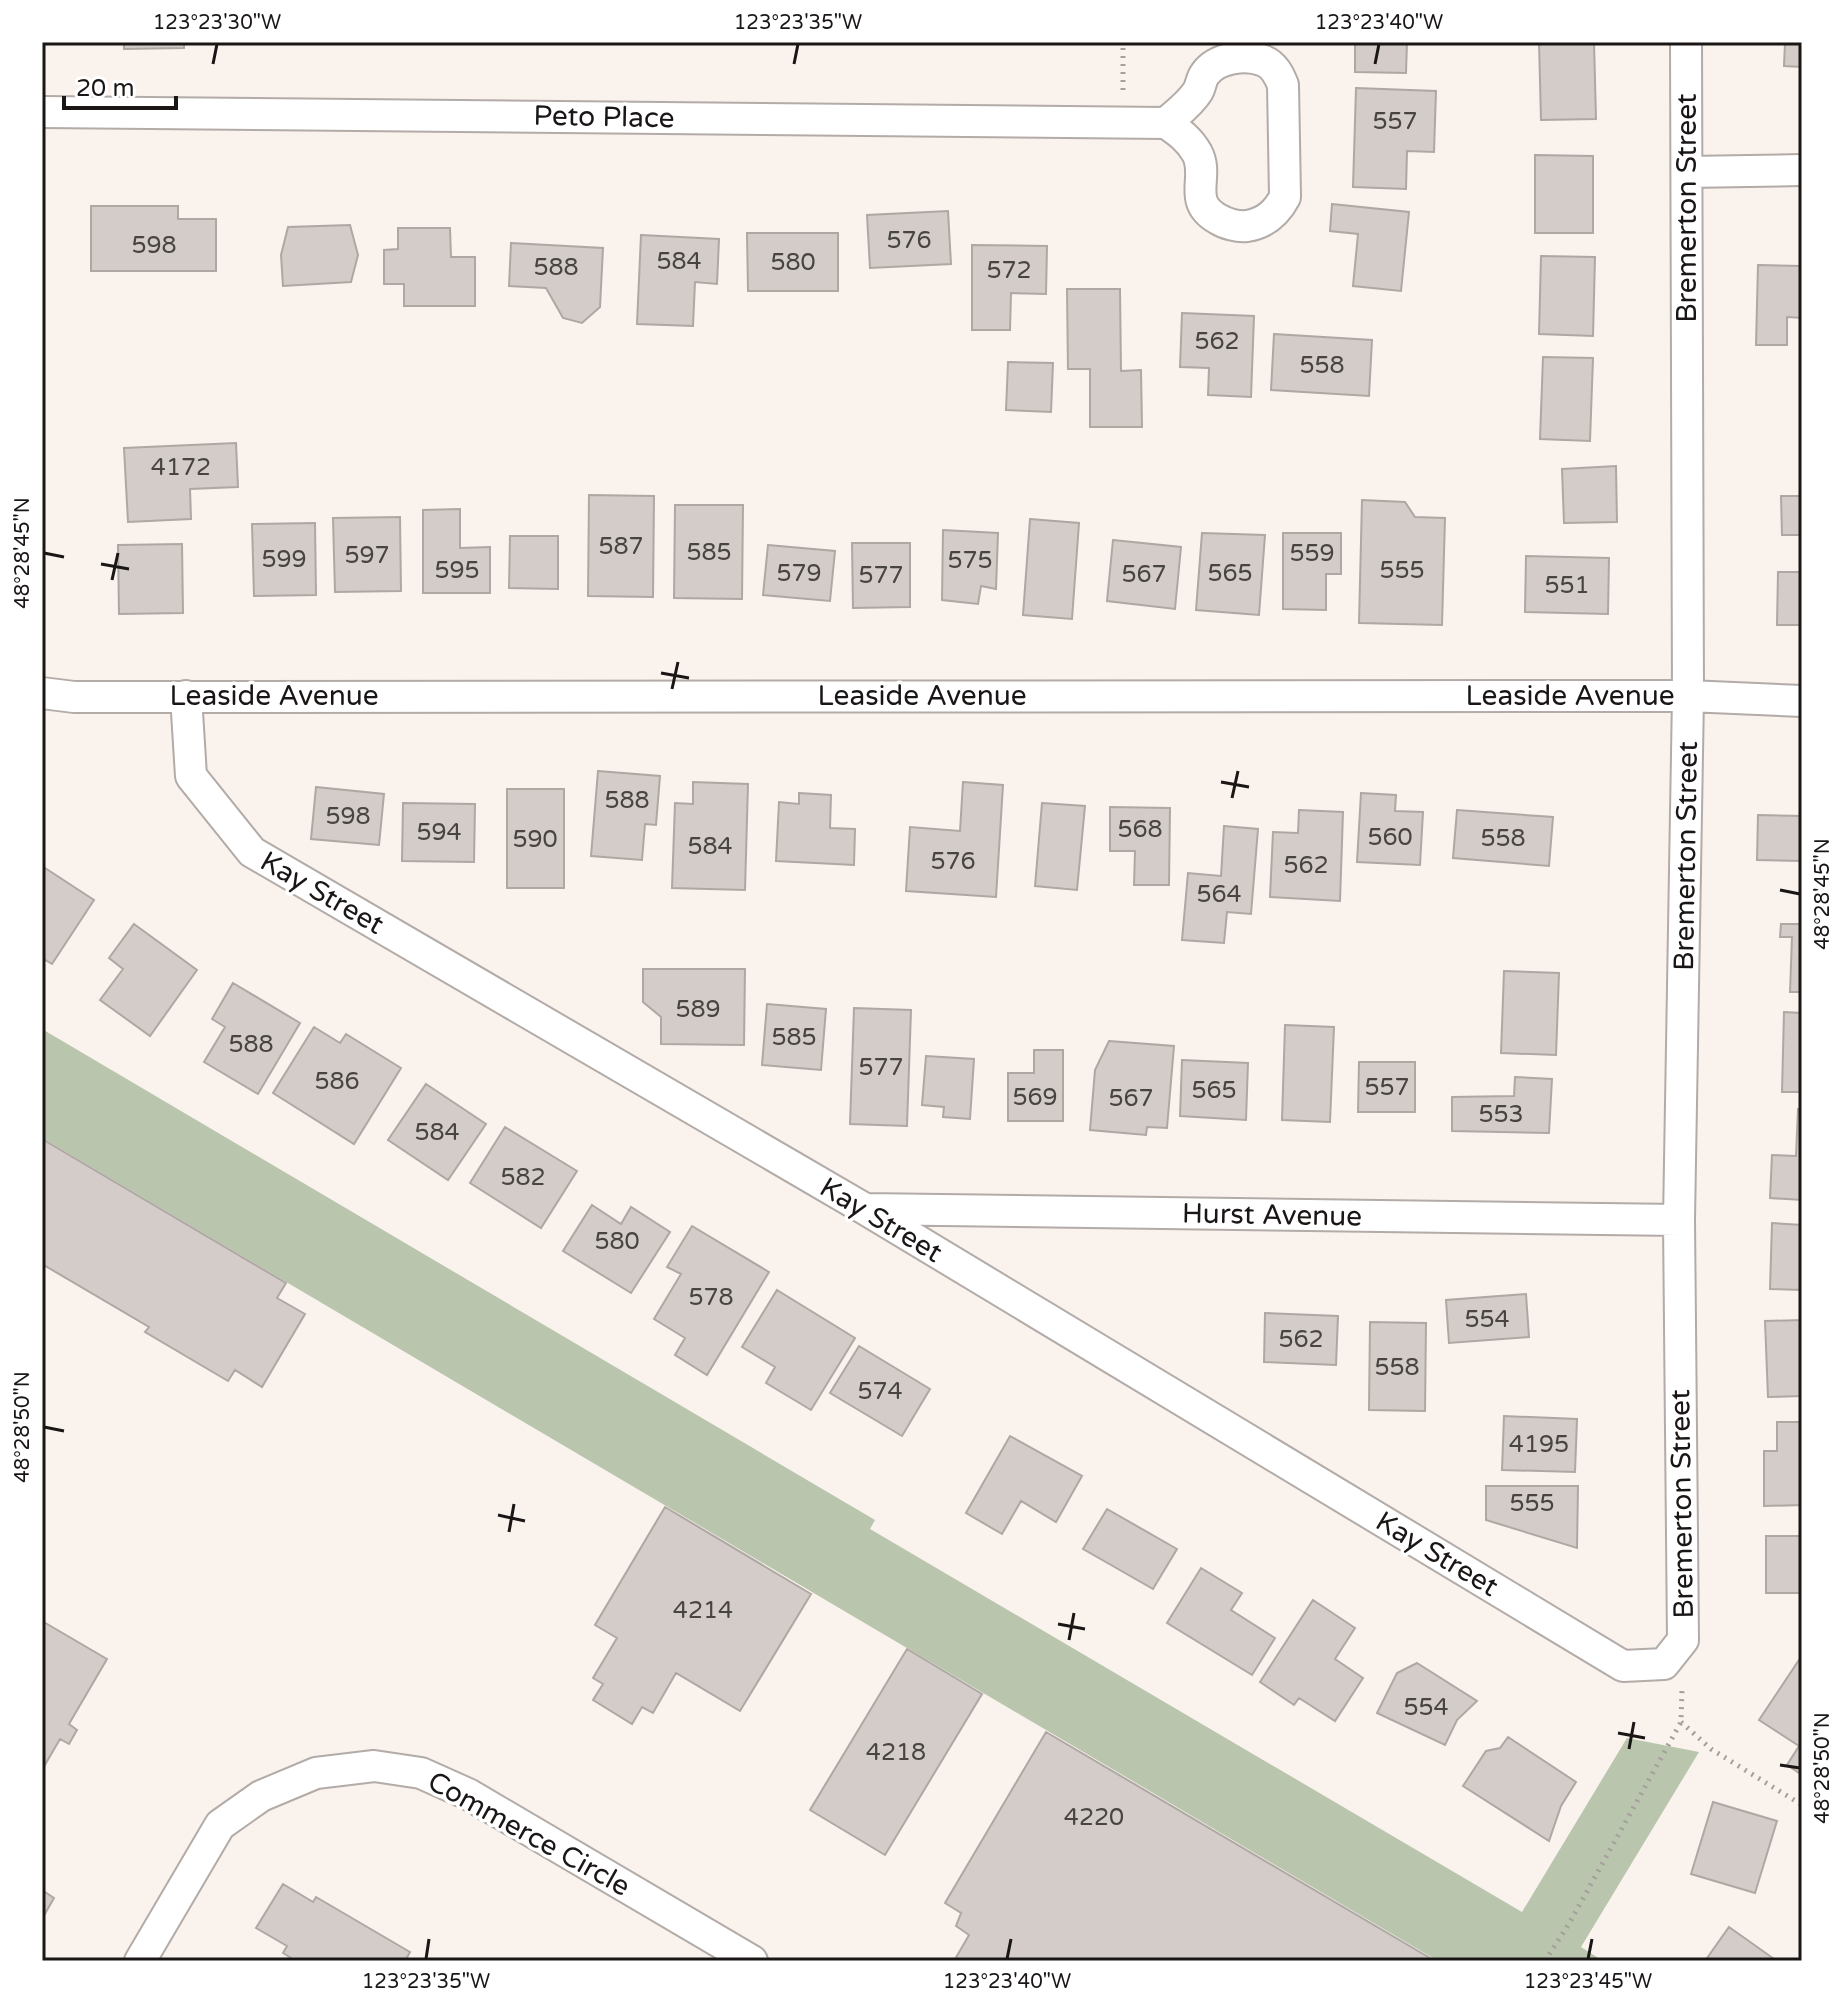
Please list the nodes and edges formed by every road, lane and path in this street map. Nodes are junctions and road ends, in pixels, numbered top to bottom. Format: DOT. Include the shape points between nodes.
graph roads {
  1 [pos="1123,42"];
  2 [pos="1686,42"];
  3 [pos="42,112"];
  4 [pos="1123,123"];
  5 [pos="1166,123"];
  6 [pos="1802,170"];
  7 [pos="1687,172"];
  8 [pos="42,693"];
  9 [pos="186,696"];
  10 [pos="1688,696"];
  11 [pos="1802,701"];
  12 [pos="865,1209"];
  13 [pos="1679,1220"];
  14 [pos="1664,1664"];
  15 [pos="1802,1805"];
  16 [pos="140,1961"];
  17 [pos="752,1961"];
  18 [pos="1545,1961"];
  1 -- 4 [label="path"];
  2 -- 7 [label="street, Bremerton Street"];
  3 -- 4 [label="street, Peto Place"];
  4 -- 5 [label="street, Peto Place"];
  5 -- 5 [label="street" via="1188,138 1200,157 1200,199 1208,213 1225,224 1245,226 1278,210 1285,197 1283,85 1277,71 1264,61 1244,58 1216,64 1204,74 1189,103"];
  6 -- 7 [label="street"];
  7 -- 10 [label="street, Bremerton Street"];
  8 -- 9 [label="street, Leaside Avenue"];
  9 -- 10 [label="street, Leaside Avenue"];
  9 -- 12 [label="street, Kay Street" via="191,776 252,852"];
  10 -- 11 [label="street, Leaside Avenue"];
  10 -- 13 [label="street, Bremerton Street"];
  12 -- 13 [label="street, Hurst Avenue"];
  12 -- 14 [label="street, Kay Street" via="1623,1666"];
  13 -- 14 [label="street, Bremerton Street" via="1683,1640"];
  15 -- 18 [label="path" via="1711,1749 1681,1722"];
  16 -- 17 [label="street, Commerce Circle" via="220,1825 261,1796 316,1773 374,1766 421,1773 468,1794"];
}
